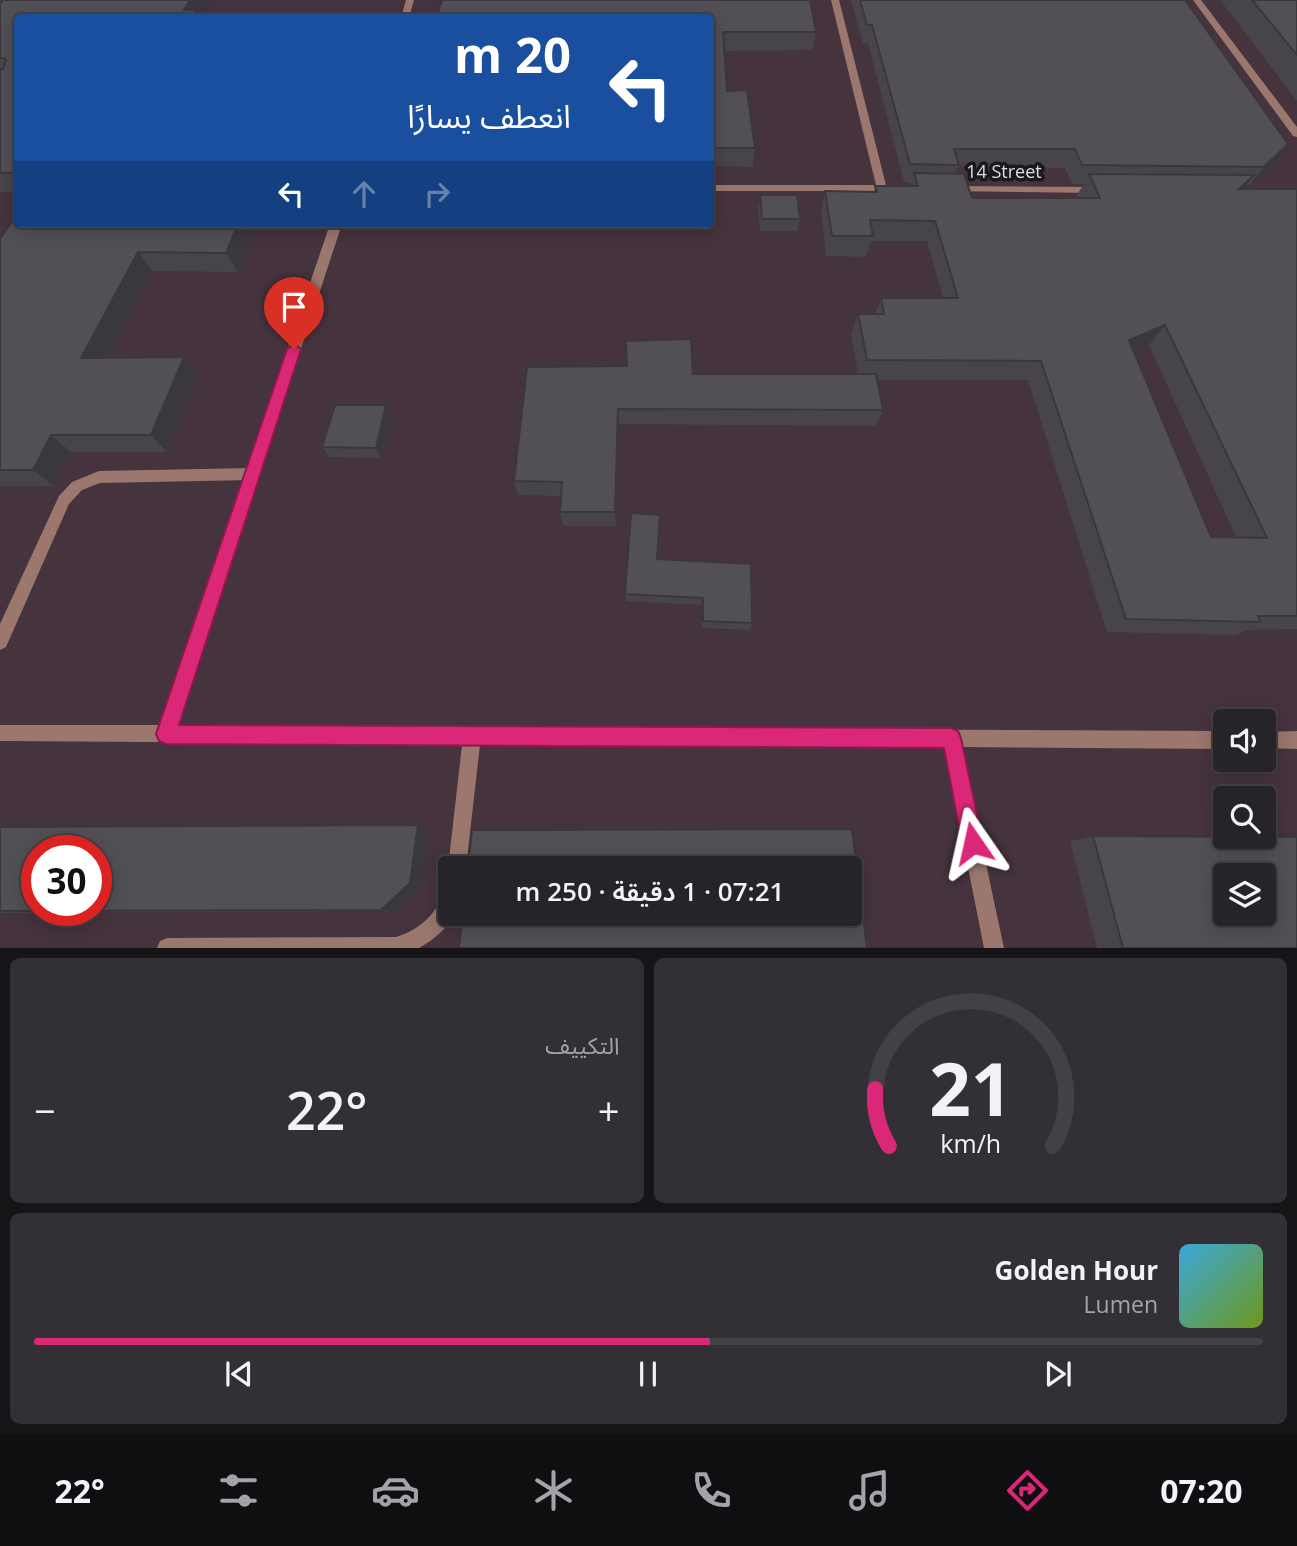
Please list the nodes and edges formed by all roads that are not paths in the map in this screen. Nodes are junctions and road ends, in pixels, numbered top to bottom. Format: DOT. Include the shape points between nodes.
graph roads {
  1 [pos="835,0"];
  2 [pos="1197,0"];
  3 [pos="1297,134"];
  4 [pos="714,188"];
  5 [pos="882,188"];
  6 [pos="909,189"];
  7 [pos="937,189"];
  8 [pos="1117,190"];
  9 [pos="335,228"];
  10 [pos="252,474"];
  11 [pos="0,642"];
  12 [pos="0,733"];
  13 [pos="166,734"];
  14 [pos="472,736"];
  15 [pos="951,738"];
  16 [pos="1213,740"];
  17 [pos="1276,740"];
  18 [pos="1297,740"];
  19 [pos="458,856"];
  20 [pos="438,923"];
  21 [pos="167,947"];
  22 [pos="994,947"];
  1 -- 5 [label="street"];
  2 -- 3 [label="street"];
  4 -- 5 [label="street"];
  5 -- 6 [label="street"];
  7 -- 8 [label="street, 14 Street"];
  9 -- 10 [label="street"];
  10 -- 11 [label="street" via="99,477 77,486 64,500"];
  10 -- 13 [label="street"];
  12 -- 13 [label="street"];
  13 -- 14 [label="street"];
  14 -- 15 [label="street"];
  14 -- 19 [label="street"];
  15 -- 16 [label="street"];
  15 -- 22 [label="street"];
  17 -- 18 [label="street"];
  20 -- 21 [label="street" via="417,940 396,947"];
}
